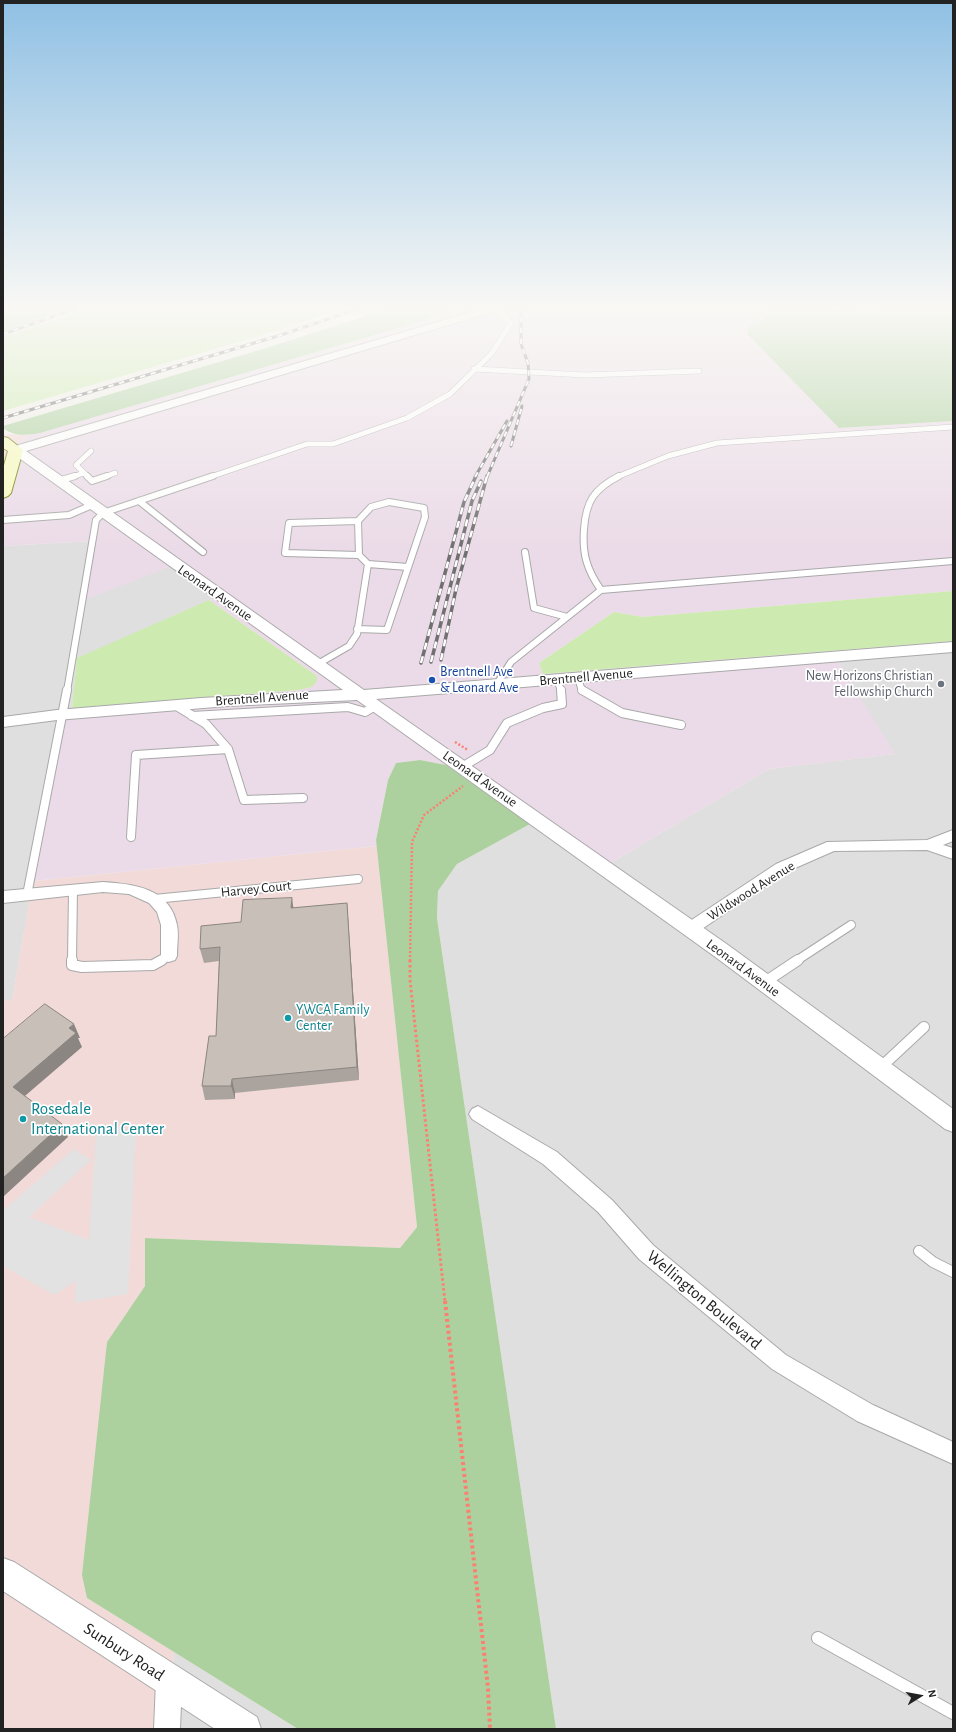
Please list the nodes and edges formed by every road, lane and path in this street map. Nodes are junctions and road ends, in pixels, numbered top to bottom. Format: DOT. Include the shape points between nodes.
graph roads {
  1 [pos="237,388"];
  2 [pos="456,388"];
  3 [pos="953,427"];
  4 [pos="3,442"];
  5 [pos="91,451"];
  6 [pos="12,458"];
  7 [pos="115,473"];
  8 [pos="84,474"];
  9 [pos="58,481"];
  10 [pos="3,493"];
  11 [pos="139,502"];
  12 [pos="98,509"];
  13 [pos="3,520"];
  14 [pos="358,521"];
  15 [pos="203,552"];
  16 [pos="525,552"];
  17 [pos="359,554"];
  18 [pos="953,561"];
  19 [pos="368,564"];
  20 [pos="408,567"];
  21 [pos="601,590"];
  22 [pos="567,617"];
  23 [pos="357,628"];
  24 [pos="953,647"];
  25 [pos="316,665"];
  26 [pos="578,678"];
  27 [pos="557,679"];
  28 [pos="497,684"];
  29 [pos="368,701"];
  30 [pos="305,702"];
  31 [pos="175,705"];
  32 [pos="63,715"];
  33 [pos="192,716"];
  34 [pos="3,722"];
  35 [pos="682,725"];
  36 [pos="452,740"];
  37 [pos="228,749"];
  38 [pos="472,767"];
  39 [pos="303,798"];
  40 [pos="953,835"];
  41 [pos="131,837"];
  42 [pos="928,846"];
  43 [pos="953,854"];
  44 [pos="358,879"];
  45 [pos="73,890"];
  46 [pos="27,895"];
  47 [pos="3,898"];
  48 [pos="154,899"];
  49 [pos="851,925"];
  50 [pos="690,929"];
  51 [pos="169,956"];
  52 [pos="765,982"];
  53 [pos="924,1027"];
  54 [pos="880,1068"];
  55 [pos="478,1114"];
  56 [pos="953,1122"];
  57 [pos="919,1251"];
  58 [pos="953,1272"];
  59 [pos="953,1453"];
  60 [pos="3,1572"];
  61 [pos="818,1638"];
  62 [pos="169,1681"];
  63 [pos="953,1713"];
  64 [pos="167,1729"];
  65 [pos="245,1729"];
  66 [pos="490,1729"];
  1 -- 6 [label="street"];
  2 -- 11 [label="lane" via="450,394 408,418 333,444 300,446"];
  3 -- 21 [label="lane" via="717,444 683,451 623,475 602,486 591,498 585,515 582,551 589,574"];
  4 -- 6 [label="main road, Leonard Avenue"];
  5 -- 8 [label="lane" via="76,465"];
  6 -- 9 [label="street, Leonard Avenue"];
  6 -- 10 [label="main road"];
  7 -- 8 [label="lane" via="92,481"];
  8 -- 9 [label="lane"];
  9 -- 12 [label="street, Leonard Avenue"];
  11 -- 12 [label="lane"];
  11 -- 15 [label="lane"];
  12 -- 13 [label="lane" via="69,516"];
  12 -- 25 [label="street, Leonard Avenue"];
  12 -- 32 [label="lane"];
  14 -- 17 [label="lane"];
  14 -- 17 [label="lane" via="289,523 285,553"];
  14 -- 20 [label="lane" via="371,507 389,502 424,508 425,517"];
  16 -- 22 [label="lane" via="534,608"];
  17 -- 19 [label="lane"];
  18 -- 21 [label="lane"];
  19 -- 20 [label="lane"];
  19 -- 23 [label="lane"];
  20 -- 23 [label="lane" via="387,630"];
  21 -- 22 [label="lane"];
  22 -- 28 [label="lane" via="511,662"];
  23 -- 25 [label="lane" via="357,634 350,646"];
  24 -- 26 [label="street, Brentnell Avenue"];
  25 -- 29 [label="street, Leonard Avenue"];
  26 -- 27 [label="street, Brentnell Avenue"];
  26 -- 35 [label="lane" via="582,691 622,713"];
  27 -- 28 [label="street, Brentnell Avenue"];
  27 -- 38 [label="lane" via="562,704 543,708 507,723 490,750"];
  28 -- 29 [label="street, Brentnell Avenue"];
  29 -- 30 [label="street, Brentnell Avenue"];
  29 -- 38 [label="street, Leonard Avenue"];
  30 -- 31 [label="street, Brentnell Avenue"];
  30 -- 33 [label="lane"];
  31 -- 32 [label="street, Brentnell Avenue"];
  31 -- 33 [label="lane"];
  32 -- 34 [label="street, Brentnell Avenue"];
  32 -- 46 [label="lane"];
  33 -- 37 [label="lane" via="206,724"];
  36 -- 38 [label="path"];
  37 -- 39 [label="lane" via="244,800"];
  37 -- 41 [label="lane" via="136,755"];
  38 -- 50 [label="street, Leonard Avenue"];
  38 -- 66 [label="path" via="424,816 412,842 410,980 488,1688"];
  40 -- 42 [label="street"];
  42 -- 43 [label="street, Wildwood Avenue"];
  42 -- 50 [label="street, Wildwood Avenue" via="832,846 781,868"];
  44 -- 48 [label="lane, Harvey Court"];
  45 -- 46 [label="street, Harvey Court"];
  45 -- 48 [label="street, Harvey Court" via="103,887 131,889"];
  45 -- 51 [label="lane" via="72,965 153,965"];
  46 -- 47 [label="street, Harvey Court"];
  48 -- 51 [label="street" via="164,910 169,925"];
  49 -- 52 [label="lane"];
  50 -- 52 [label="street, Leonard Avenue"];
  52 -- 54 [label="street, Leonard Avenue"];
  53 -- 54 [label="lane"];
  54 -- 56 [label="street, Leonard Avenue"];
  55 -- 59 [label="street, Wellington Boulevard" via="550,1158 605,1206 646,1252 779,1362 865,1413"];
  57 -- 58 [label="lane" via="933,1262"];
  60 -- 62 [label="street, Sunbury Road"];
  61 -- 63 [label="lane"];
  62 -- 64 [label="street"];
  62 -- 65 [label="street, Sunbury Road"];
}
